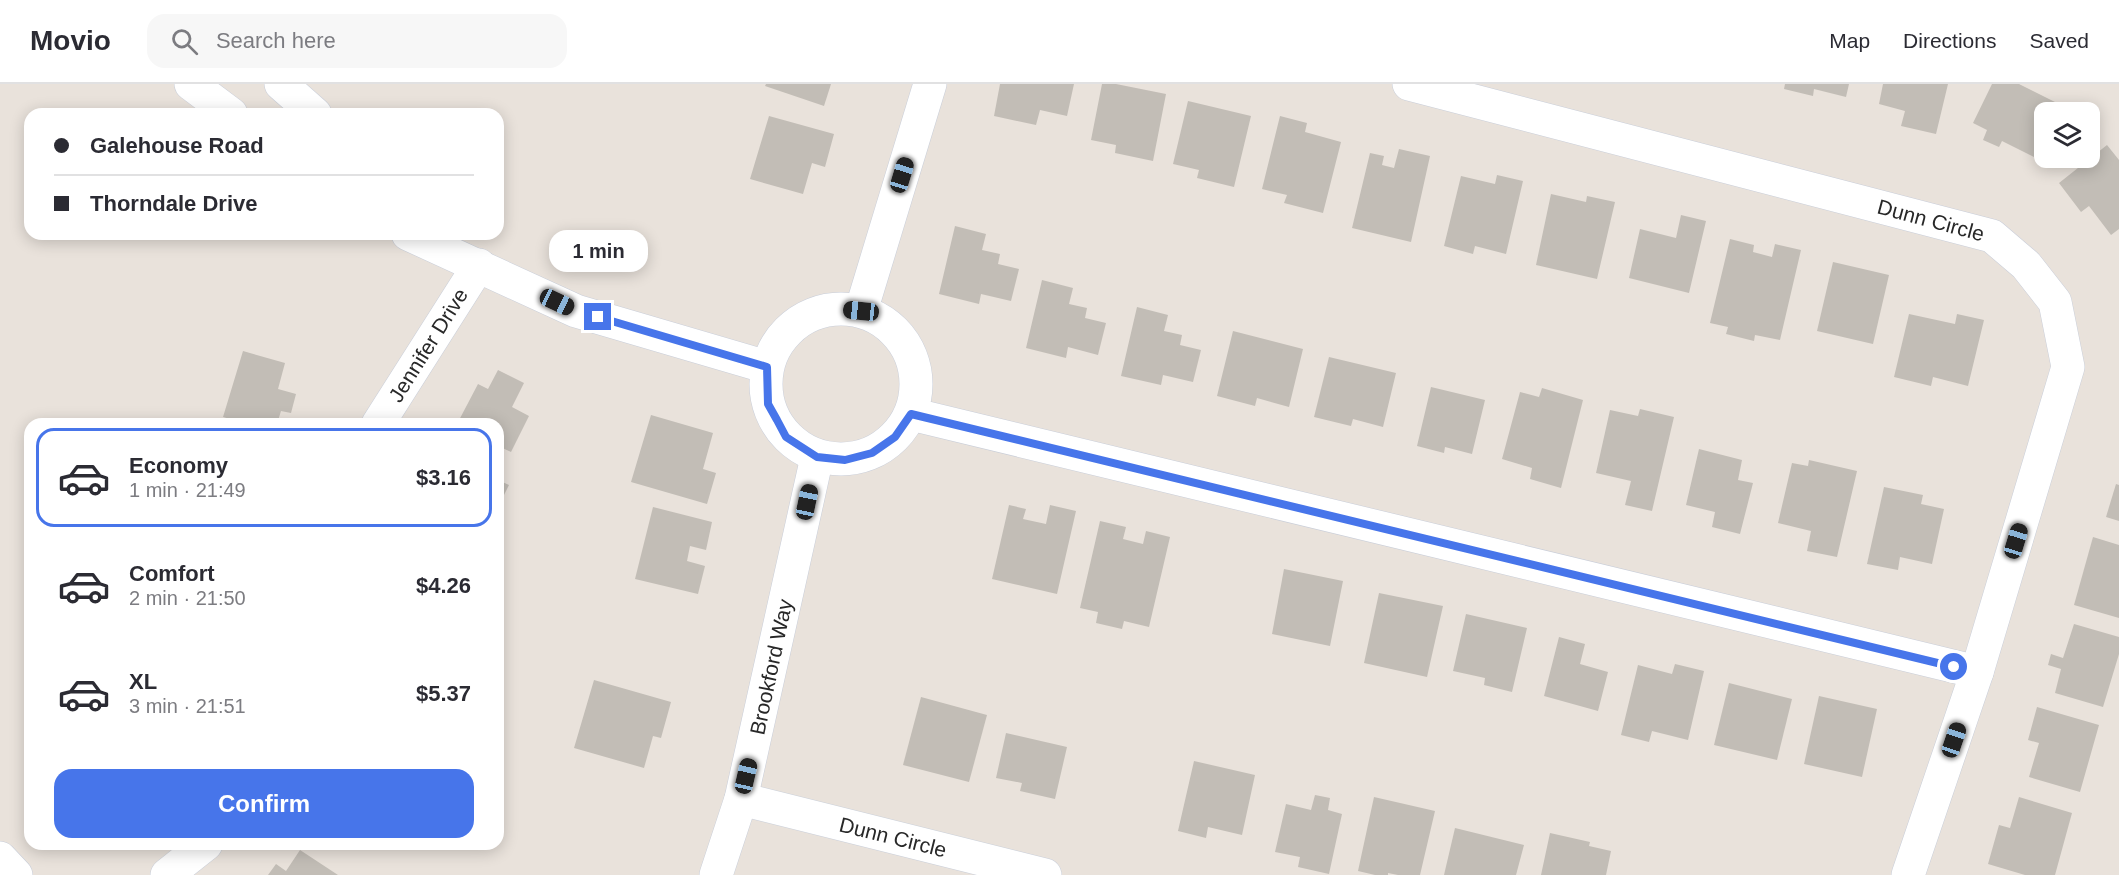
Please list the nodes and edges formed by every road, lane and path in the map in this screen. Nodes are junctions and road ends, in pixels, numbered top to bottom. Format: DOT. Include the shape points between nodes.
graph roads {
  1 [pos="191,84"];
  2 [pos="280,84"];
  3 [pos="930,84"];
  4 [pos="1409,84"];
  5 [pos="223,108"];
  6 [pos="308,108"];
  7 [pos="422,240"];
  8 [pos="453,240"];
  9 [pos="479,265"];
  10 [pos="861,311"];
  11 [pos="767,367"];
  12 [pos="911,414"];
  13 [pos="382,418"];
  14 [pos="817,457"];
  15 [pos="1977,672"];
  16 [pos="741,799"];
  17 [pos="198,850"];
  18 [pos="0,858"];
  19 [pos="16,875"];
  20 [pos="167,875"];
  21 [pos="716,875"];
  22 [pos="1045,875"];
  23 [pos="1908,875"];
  1 -- 5 [label="street"];
  2 -- 6 [label="street"];
  3 -- 10 [label="street"];
  4 -- 15 [label="street, Dunn Circle" via="1992,236 2026,265 2055,302 2068,367"];
  7 -- 9 [label="street"];
  8 -- 9 [label="street"];
  9 -- 11 [label="street" via="576,311"];
  9 -- 13 [label="street, Jennifer Drive"];
  10 -- 11 [label="street" via="837,308 813,314 792,326"];
  10 -- 12 [label="street" via="897,333 916,372"];
  11 -- 14 [label="street" via="768,404 786,437"];
  12 -- 14 [label="street" via="895,437 872,453 845,460"];
  12 -- 15 [label="street"];
  14 -- 16 [label="street, Brookford Way"];
  15 -- 23 [label="street, Dunn Circle"];
  16 -- 21 [label="street, Brookford Way"];
  16 -- 22 [label="street, Dunn Circle"];
  17 -- 20 [label="street"];
  18 -- 19 [label="street"];
}
